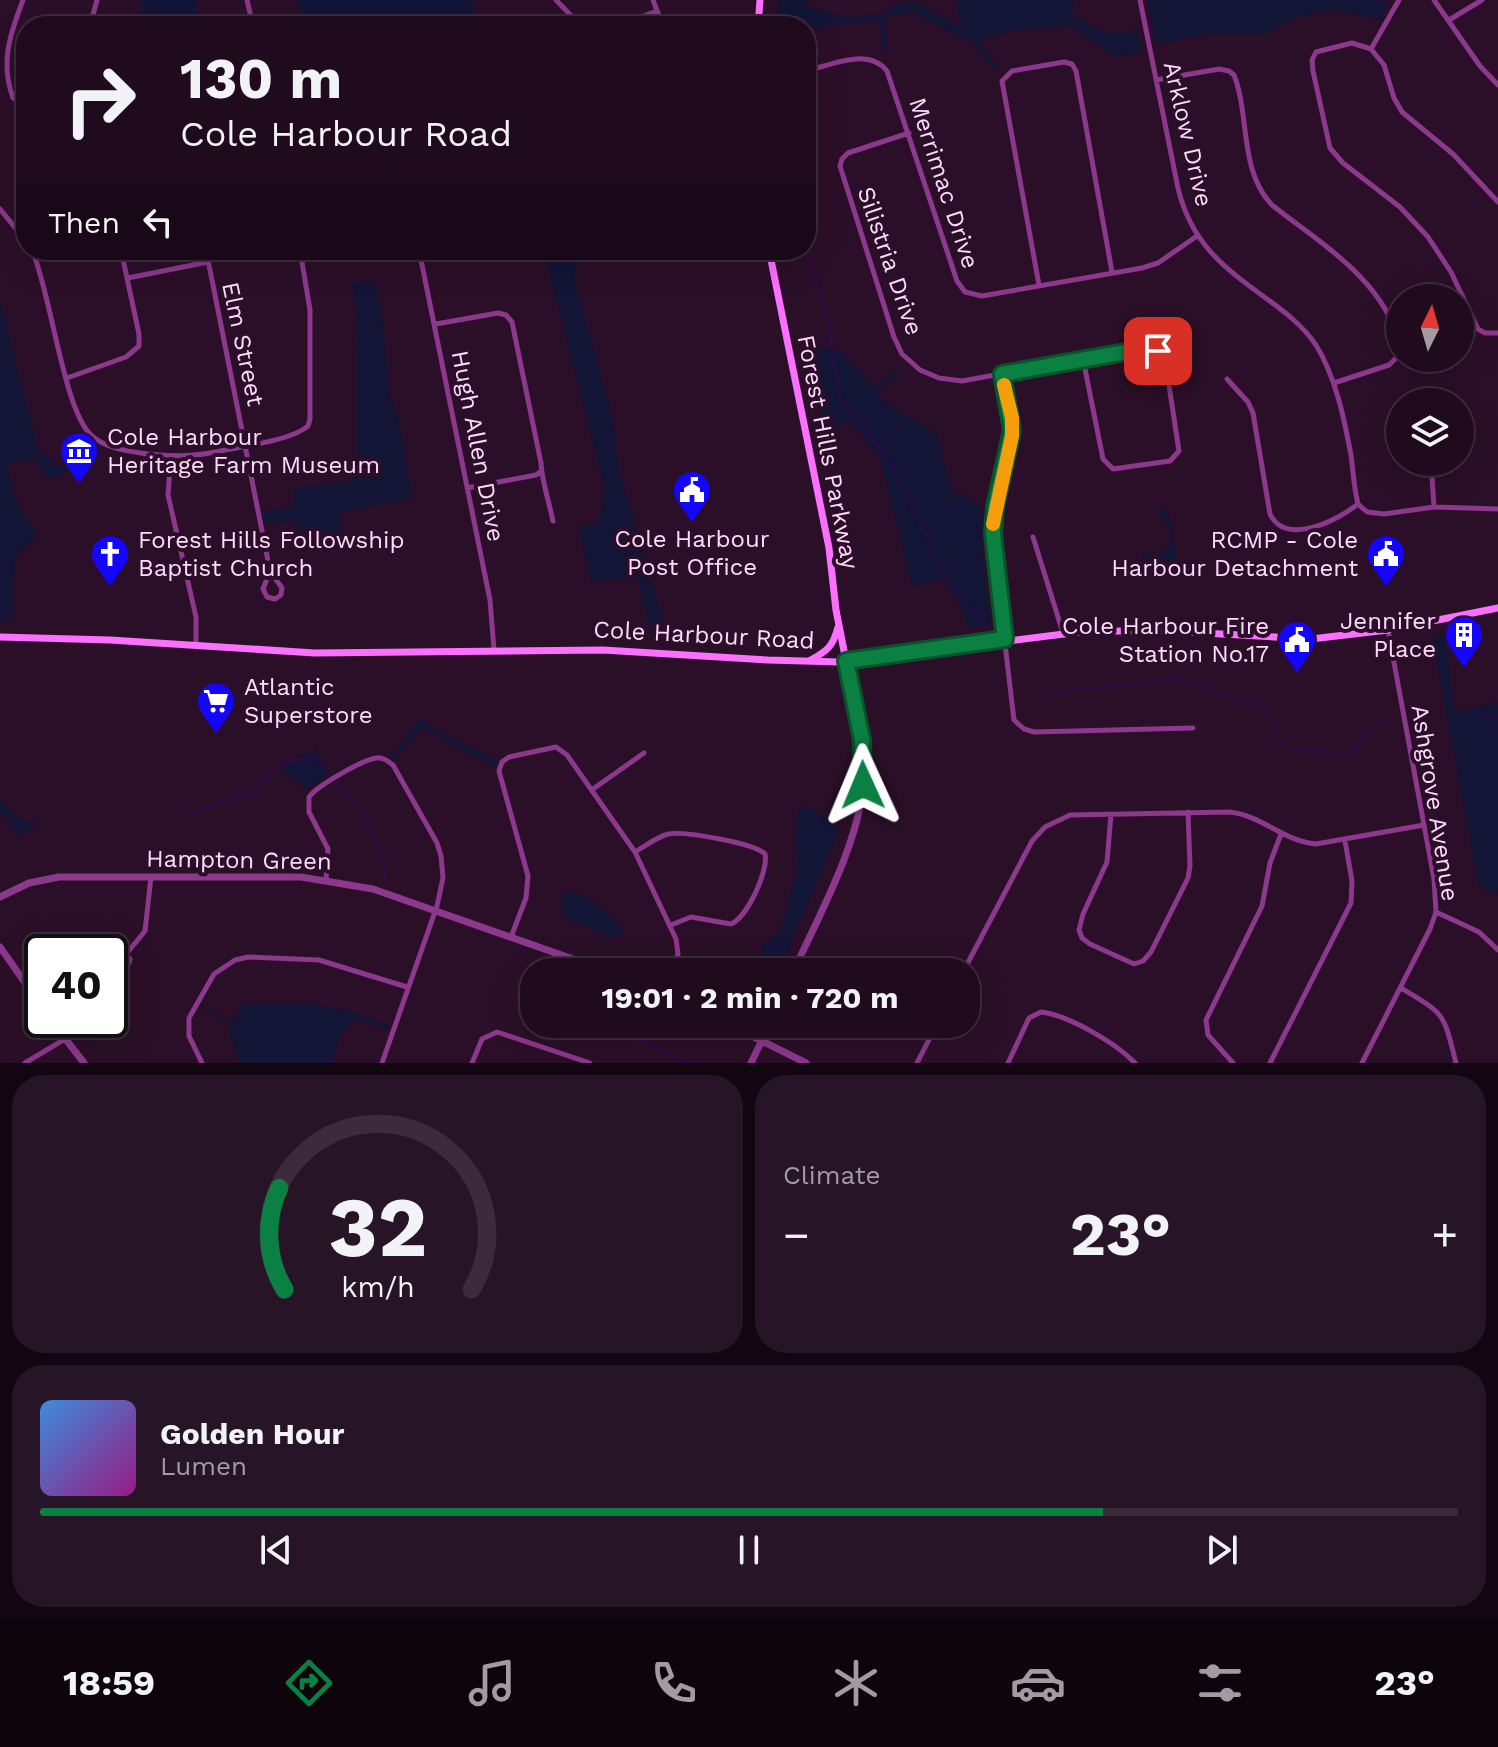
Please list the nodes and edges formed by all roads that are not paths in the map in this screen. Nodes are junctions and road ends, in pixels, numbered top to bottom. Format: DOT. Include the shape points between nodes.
graph roads {
  1 [pos="556,0"];
  2 [pos="653,0"];
  3 [pos="1140,0"];
  4 [pos="1399,0"];
  5 [pos="1434,0"];
  6 [pos="1482,0"];
  7 [pos="657,11"];
  8 [pos="571,16"];
  9 [pos="644,16"];
  10 [pos="659,16"];
  11 [pos="16,19"];
  12 [pos="1449,20"];
  13 [pos="1371,49"];
  14 [pos="816,69"];
  15 [pos="1156,80"];
  16 [pos="1498,85"];
  17 [pos="16,99"];
  18 [pos="909,133"];
  19 [pos="1498,202"];
  20 [pos="0,209"];
  21 [pos="16,225"];
  22 [pos="1197,236"];
  23 [pos="36,260"];
  24 [pos="124,260"];
  25 [pos="303,260"];
  26 [pos="421,260"];
  27 [pos="771,260"];
  28 [pos="208,262"];
  29 [pos="1112,272"];
  30 [pos="128,278"];
  31 [pos="1039,285"];
  32 [pos="1386,310"];
  33 [pos="436,324"];
  34 [pos="1498,333"];
  35 [pos="1083,359"];
  36 [pos="1386,366"];
  37 [pos="1002,374"];
  38 [pos="67,378"];
  39 [pos="1227,379"];
  40 [pos="1334,383"];
  41 [pos="246,445"];
  42 [pos="171,456"];
  43 [pos="540,472"];
  44 [pos="1432,476"];
  45 [pos="467,488"];
  46 [pos="1358,504"];
  47 [pos="1434,507"];
  48 [pos="1498,509"];
  49 [pos="553,521"];
  50 [pos="1033,537"];
  51 [pos="270,571"];
  52 [pos="1498,608"];
  53 [pos="838,625"];
  54 [pos="1388,630"];
  55 [pos="1063,633"];
  56 [pos="0,637"];
  57 [pos="1005,639"];
  58 [pos="196,646"];
  59 [pos="494,650"];
  60 [pos="809,661"];
  61 [pos="846,661"];
  62 [pos="1193,728"];
  63 [pos="644,753"];
  64 [pos="593,789"];
  65 [pos="1188,812"];
  66 [pos="1111,814"];
  67 [pos="1424,825"];
  68 [pos="1281,834"];
  69 [pos="1345,841"];
  70 [pos="635,852"];
  71 [pos="151,877"];
  72 [pos="326,880"];
  73 [pos="0,897"];
  74 [pos="435,911"];
  75 [pos="1436,912"];
  76 [pos="671,925"];
  77 [pos="511,937"];
  78 [pos="0,947"];
  79 [pos="1498,950"];
  80 [pos="128,952"];
  81 [pos="570,958"];
  82 [pos="676,958"];
  83 [pos="799,958"];
  84 [pos="970,958"];
  85 [pos="24,981"];
  86 [pos="407,987"];
  87 [pos="1401,988"];
  88 [pos="754,1038"];
  89 [pos="763,1038"];
  90 [pos="930,1038"];
  91 [pos="65,1039"];
  92 [pos="761,1042"];
  93 [pos="25,1063"];
  94 [pos="84,1063"];
  95 [pos="202,1063"];
  96 [pos="382,1063"];
  97 [pos="472,1063"];
  98 [pos="590,1063"];
  99 [pos="751,1063"];
  100 [pos="806,1063"];
  101 [pos="917,1063"];
  102 [pos="1008,1063"];
  103 [pos="1135,1063"];
  104 [pos="1233,1063"];
  105 [pos="1270,1063"];
  106 [pos="1362,1063"];
  107 [pos="1456,1063"];
  1 -- 8 [label="street"];
  2 -- 7 [label="street"];
  3 -- 15 [label="street, Arklow Drive"];
  4 -- 13 [label="street"];
  5 -- 12 [label="street"];
  6 -- 12 [label="street"];
  7 -- 9 [label="street"];
  7 -- 10 [label="street"];
  11 -- 17 [label="street" via="5,67"];
  12 -- 16 [label="street"];
  13 -- 19 [label="street" via="1384,65 1402,112 1453,154"];
  13 -- 34 [label="street" via="1348,43 1319,50 1313,57 1330,148 1415,222 1442,256 1478,329"];
  14 -- 18 [label="street, Merrimac Drive" via="861,59 879,63 889,74"];
  15 -- 22 [label="street, Arklow Drive" via="1181,203"];
  15 -- 32 [label="street" via="1216,69 1234,75 1261,192 1363,279"];
  18 -- 31 [label="street, Merrimac Drive" via="961,287 979,296"];
  18 -- 37 [label="street, Silistria Drive" via="848,153 840,166 894,337 908,360 939,378 962,381"];
  20 -- 21 [label="street"];
  22 -- 29 [label="street, Merrimac Drive" via="1158,263"];
  22 -- 40 [label="street, Arklow Drive" via="1224,266 1307,334"];
  23 -- 38 [label="street"];
  24 -- 30 [label="street"];
  25 -- 41 [label="street" via="310,310 309,424 292,435"];
  26 -- 33 [label="street, Hugh Allen Drive"];
  27 -- 53 [label="main road, Forest Hills Parkway" via="829,548"];
  28 -- 30 [label="street"];
  28 -- 41 [label="street, Elm Street"];
  29 -- 31 [label="street, Merrimac Drive"];
  29 -- 31 [label="street" via="1076,69 1064,62 1010,72 1002,84"];
  30 -- 38 [label="street" via="140,337 137,349"];
  33 -- 43 [label="street" via="498,313 511,320"];
  33 -- 45 [label="street, Hugh Allen Drive"];
  35 -- 35 [label="street, Silistria Drive" via="1148,348 1160,352 1179,440 1176,457 1121,470 1105,464"];
  35 -- 37 [label="street, Silistria Drive"];
  36 -- 40 [label="street"];
  37 -- 57 [label="street" via="1012,430 993,534"];
  38 -- 42 [label="street" via="80,421 93,436 122,450"];
  39 -- 46 [label="street" via="1253,413 1275,523 1290,530 1321,525"];
  40 -- 46 [label="street, Arklow Drive"];
  41 -- 42 [label="street"];
  41 -- 51 [label="street, Elm Street"];
  42 -- 58 [label="street" via="168,495 196,617"];
  43 -- 45 [label="street"];
  43 -- 49 [label="street"];
  44 -- 47 [label="street"];
  45 -- 59 [label="street, Hugh Allen Drive" via="490,600"];
  46 -- 47 [label="street" via="1367,512 1384,514"];
  47 -- 48 [label="street"];
  50 -- 55 [label="street"];
  51 -- 51 [label="street" via="263,589 275,599 283,589"];
  52 -- 54 [label="main road, Cole Harbour Road"];
  53 -- 60 [label="main road" via="832,646"];
  53 -- 61 [label="main road, Forest Hills Parkway"];
  54 -- 55 [label="main road, Cole Harbour Road" via="1293,639 1166,631"];
  54 -- 67 [label="street, Ashgrove Avenue"];
  55 -- 57 [label="main road, Cole Harbour Road"];
  56 -- 58 [label="main road, Cole Harbour Road"];
  57 -- 61 [label="main road, Cole Harbour Road"];
  57 -- 62 [label="street" via="1013,714 1024,729"];
  58 -- 59 [label="main road, Cole Harbour Road" via="315,653"];
  59 -- 60 [label="main road, Cole Harbour Road" via="640,650"];
  60 -- 61 [label="main road, Cole Harbour Road"];
  61 -- 83 [label="street" via="862,740 862,795 841,862"];
  63 -- 64 [label="street"];
  64 -- 70 [label="street"];
  64 -- 77 [label="street" via="556,747 502,762 499,778 528,876"];
  65 -- 66 [label="street"];
  65 -- 66 [label="street" via="1188,878 1151,952 1134,964 1097,948 1079,933 1109,855"];
  65 -- 68 [label="street" via="1245,814"];
  66 -- 84 [label="street" via="1070,815 1039,832"];
  67 -- 69 [label="street"];
  67 -- 75 [label="street, Ashgrove Avenue"];
  68 -- 69 [label="street" via="1311,844"];
  68 -- 104 [label="street" via="1262,906 1206,1017 1208,1035"];
  69 -- 105 [label="street" via="1351,903"];
  70 -- 76 [label="street"];
  70 -- 76 [label="street" via="675,833 752,847 765,856 765,869 737,922 691,917"];
  71 -- 72 [label="street, Hampton Green"];
  71 -- 73 [label="street, Hampton Green" via="49,878"];
  71 -- 80 [label="street" via="145,931"];
  72 -- 74 [label="street, Hampton Green" via="373,889"];
  72 -- 74 [label="street" via="328,849 309,812 309,797 345,773 382,758 393,765 439,850 443,878"];
  74 -- 77 [label="street, Hampton Green"];
  74 -- 86 [label="street"];
  75 -- 79 [label="street" via="1479,932"];
  75 -- 87 [label="street, Ashgrove Avenue"];
  76 -- 82 [label="street"];
  77 -- 81 [label="street, Hampton Green"];
  78 -- 85 [label="street"];
  86 -- 95 [label="street" via="319,960 235,960 214,974 189,1018 189,1036"];
  86 -- 96 [label="street"];
  87 -- 106 [label="street, Ashgrove Avenue"];
  87 -- 107 [label="street" via="1441,1014"];
  88 -- 92 [label="street"];
  89 -- 92 [label="street"];
  90 -- 101 [label="street"];
  91 -- 93 [label="street"];
  91 -- 94 [label="street"];
  92 -- 99 [label="street"];
  92 -- 100 [label="street"];
  97 -- 98 [label="street" via="482,1039 497,1032"];
  102 -- 103 [label="street" via="1029,1018 1044,1012 1104,1040"];
}
